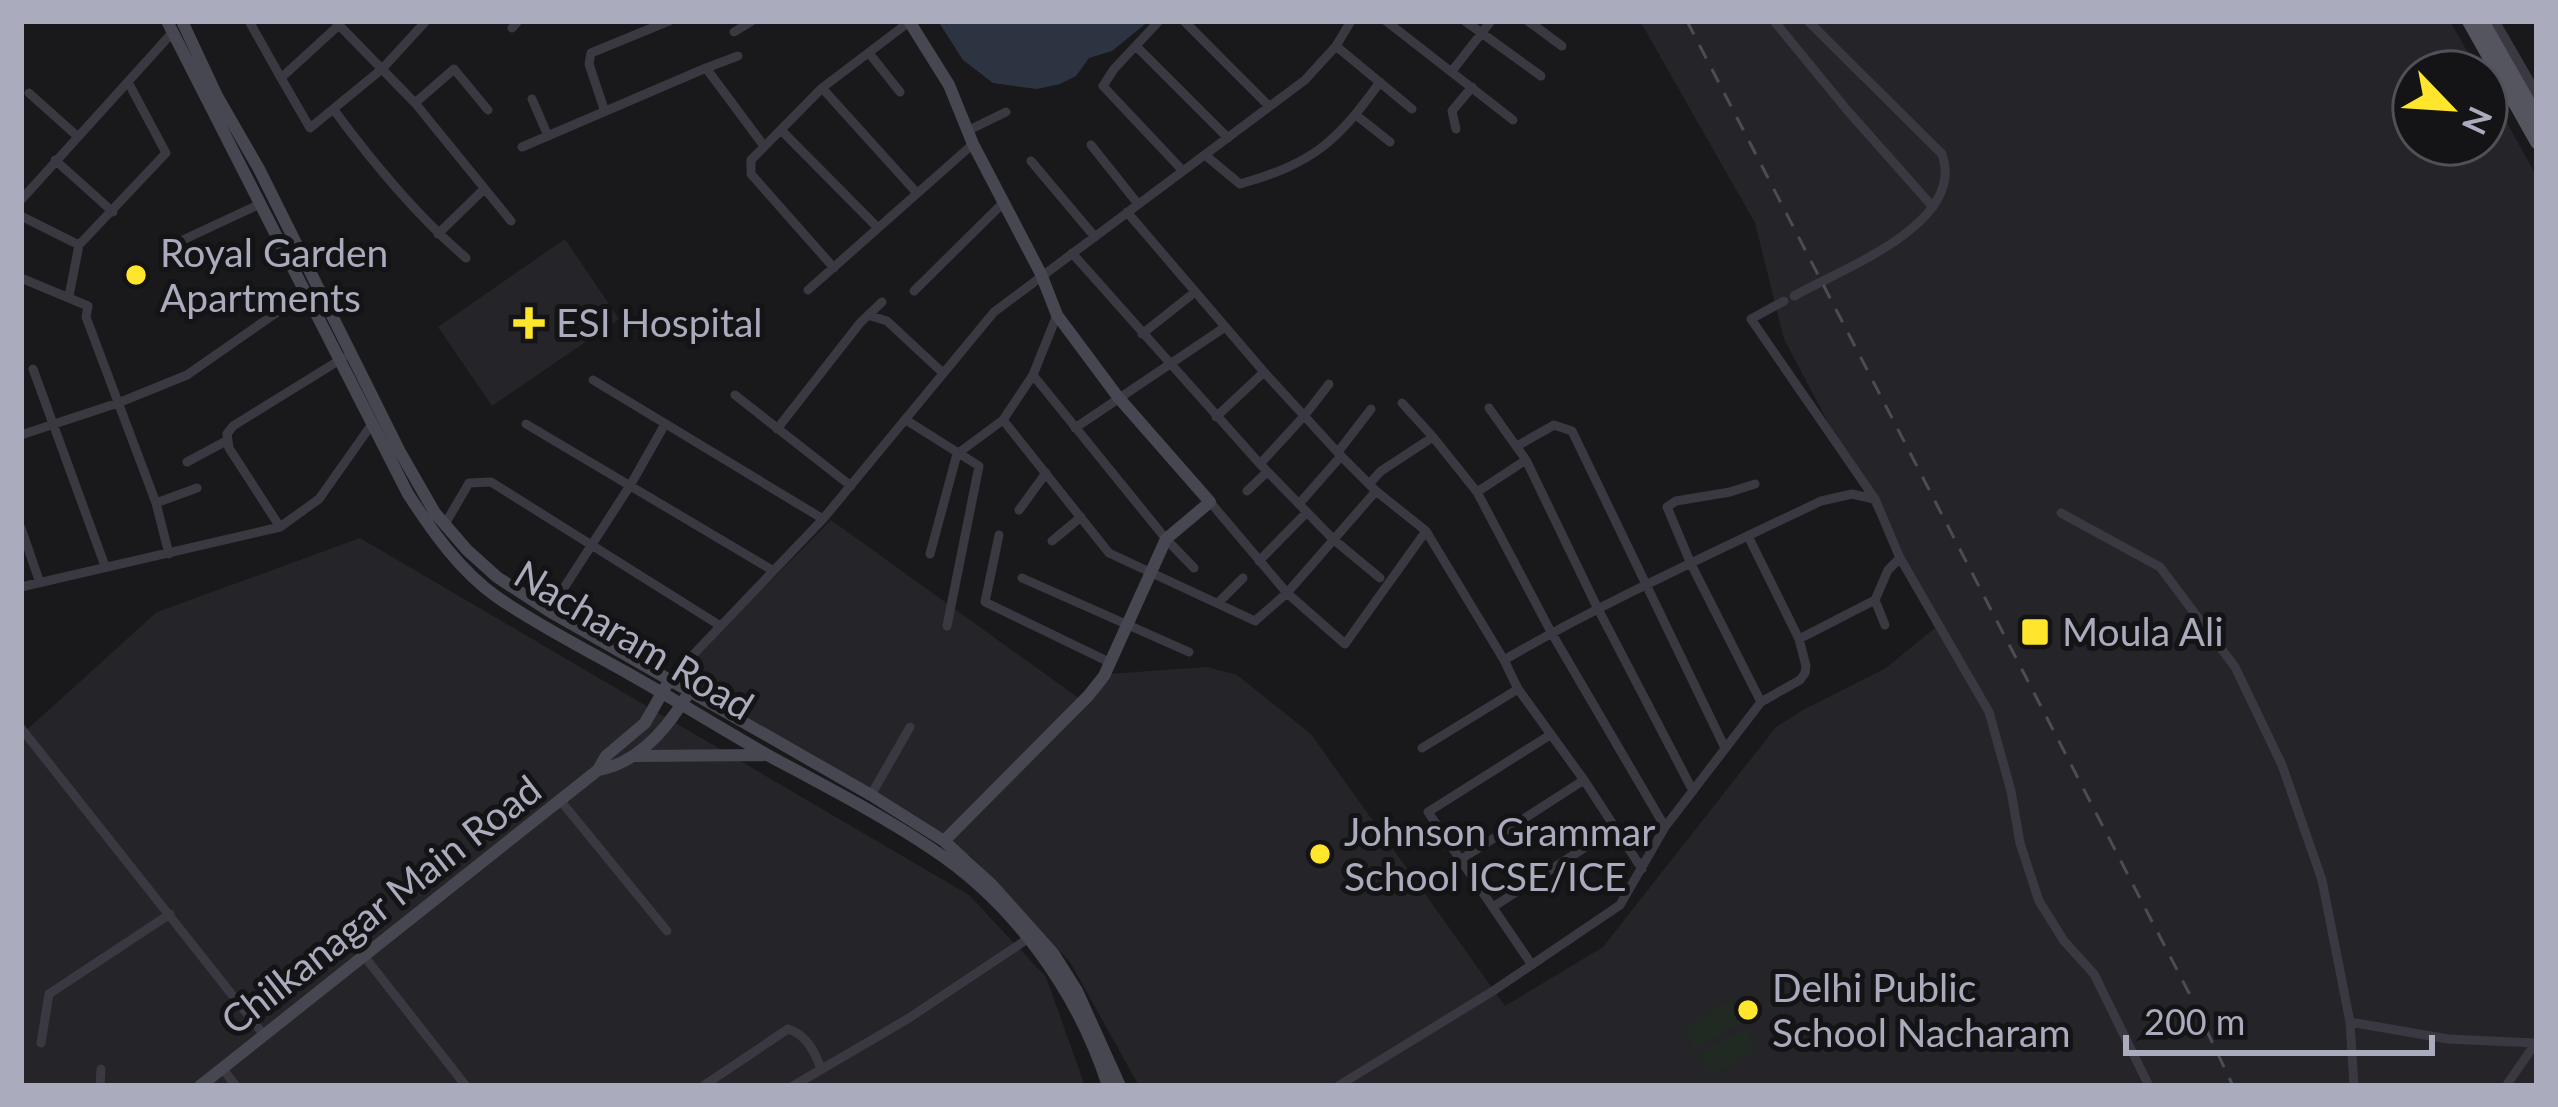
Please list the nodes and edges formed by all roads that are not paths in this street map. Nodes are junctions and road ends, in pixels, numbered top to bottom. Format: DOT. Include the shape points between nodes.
graph roads {
  1 [pos="249,21"];
  2 [pos="426,21"];
  3 [pos="669,21"];
  4 [pos="752,21"];
  5 [pos="909,21"];
  6 [pos="1159,21"];
  7 [pos="1184,21"];
  8 [pos="1352,21"];
  9 [pos="1386,21"];
  10 [pos="1465,21"];
  11 [pos="1491,21"];
  12 [pos="1528,21"];
  13 [pos="1774,21"];
  14 [pos="1808,21"];
  15 [pos="2469,21"];
  16 [pos="2482,21"];
  17 [pos="2495,21"];
  18 [pos="337,23"];
  19 [pos="174,25"];
  20 [pos="734,32"];
  21 [pos="1482,33"];
  22 [pos="1136,46"];
  23 [pos="1336,46"];
  24 [pos="1562,46"];
  25 [pos="868,52"];
  26 [pos="738,56"];
  27 [pos="706,68"];
  28 [pos="382,69"];
  29 [pos="1452,71"];
  30 [pos="1540,76"];
  31 [pos="281,78"];
  32 [pos="128,82"];
  33 [pos="1380,82"];
  34 [pos="1472,87"];
  35 [pos="822,88"];
  36 [pos="900,92"];
  37 [pos="29,93"];
  38 [pos="2537,94"];
  39 [pos="532,99"];
  40 [pos="415,103"];
  41 [pos="1269,106"];
  42 [pos="1412,109"];
  43 [pos="334,110"];
  44 [pos="488,110"];
  45 [pos="604,110"];
  46 [pos="1006,112"];
  47 [pos="1356,116"];
  48 [pos="2537,117"];
  49 [pos="1513,120"];
  50 [pos="1456,129"];
  51 [pos="781,130"];
  52 [pos="77,136"];
  53 [pos="548,136"];
  54 [pos="970,138"];
  55 [pos="1228,138"];
  56 [pos="1390,142"];
  57 [pos="2537,142"];
  58 [pos="1091,145"];
  59 [pos="522,146"];
  60 [pos="764,146"];
  61 [pos="1205,154"];
  62 [pos="56,160"];
  63 [pos="1031,161"];
  64 [pos="1183,170"];
  65 [pos="483,190"];
  66 [pos="23,192"];
  67 [pos="916,192"];
  68 [pos="1004,203"];
  69 [pos="260,204"];
  70 [pos="1138,204"];
  71 [pos="1934,207"];
  72 [pos="113,212"];
  73 [pos="1127,212"];
  74 [pos="21,216"];
  75 [pos="511,221"];
  76 [pos="878,227"];
  77 [pos="438,234"];
  78 [pos="1095,237"];
  79 [pos="79,245"];
  80 [pos="170,246"];
  81 [pos="1072,253"];
  82 [pos="466,258"];
  83 [pos="834,268"];
  84 [pos="1041,274"];
  85 [pos="21,278"];
  86 [pos="808,290"];
  87 [pos="914,291"];
  88 [pos="305,292"];
  89 [pos="1195,292"];
  90 [pos="69,296"];
  91 [pos="104,301"];
  92 [pos="882,302"];
  93 [pos="88,307"];
  94 [pos="1057,315"];
  95 [pos="871,316"];
  96 [pos="1225,327"];
  97 [pos="1142,334"];
  98 [pos="345,358"];
  99 [pos="1171,364"];
  100 [pos="33,369"];
  101 [pos="1264,372"];
  102 [pos="943,373"];
  103 [pos="1033,374"];
  104 [pos="593,380"];
  105 [pos="1329,384"];
  106 [pos="735,395"];
  107 [pos="1118,397"];
  108 [pos="118,403"];
  109 [pos="1402,403"];
  110 [pos="1489,408"];
  111 [pos="1371,409"];
  112 [pos="1306,416"];
  113 [pos="1216,417"];
  114 [pos="1003,419"];
  115 [pos="906,420"];
  116 [pos="53,424"];
  117 [pos="372,424"];
  118 [pos="526,424"];
  119 [pos="665,424"];
  120 [pos="777,428"];
  121 [pos="1075,428"];
  122 [pos="21,435"];
  123 [pos="1433,436"];
  124 [pos="228,440"];
  125 [pos="1517,446"];
  126 [pos="957,454"];
  127 [pos="1340,454"];
  128 [pos="1526,460"];
  129 [pos="187,462"];
  130 [pos="1264,468"];
  131 [pos="1046,473"];
  132 [pos="631,484"];
  133 [pos="1755,484"];
  134 [pos="851,486"];
  135 [pos="197,488"];
  136 [pos="1372,488"];
  137 [pos="1247,491"];
  138 [pos="1477,492"];
  139 [pos="1875,500"];
  140 [pos="1210,502"];
  141 [pos="156,503"];
  142 [pos="1303,508"];
  143 [pos="1019,510"];
  144 [pos="2062,513"];
  145 [pos="1081,517"];
  146 [pos="823,519"];
  147 [pos="445,524"];
  148 [pos="280,527"];
  149 [pos="21,529"];
  150 [pos="1426,531"];
  151 [pos="1000,535"];
  152 [pos="1748,536"];
  153 [pos="1166,539"];
  154 [pos="1334,539"];
  155 [pos="1052,541"];
  156 [pos="592,544"];
  157 [pos="169,554"];
  158 [pos="930,554"];
  159 [pos="1900,558"];
  160 [pos="1259,561"];
  161 [pos="1691,564"];
  162 [pos="105,566"];
  163 [pos="1194,568"];
  164 [pos="772,569"];
  165 [pos="1152,571"];
  166 [pos="1022,578"];
  167 [pos="1243,578"];
  168 [pos="1380,578"];
  169 [pos="40,583"];
  170 [pos="21,586"];
  171 [pos="1646,587"];
  172 [pos="1288,593"];
  173 [pos="1875,601"];
  174 [pos="1218,603"];
  175 [pos="1598,608"];
  176 [pos="549,611"];
  177 [pos="719,625"];
  178 [pos="1886,625"];
  179 [pos="947,626"];
  180 [pos="1127,626"];
  181 [pos="1551,632"];
  182 [pos="1798,639"];
  183 [pos="1190,652"];
  184 [pos="1504,660"];
  185 [pos="1109,662"];
  186 [pos="666,686"];
  187 [pos="1518,689"];
  188 [pos="686,698"];
  189 [pos="1761,702"];
  190 [pos="910,727"];
  191 [pos="21,728"];
  192 [pos="1550,735"];
  193 [pos="1422,748"];
  194 [pos="1725,748"];
  195 [pos="768,755"];
  196 [pos="635,756"];
  197 [pos="598,770"];
  198 [pos="1584,779"];
  199 [pos="1693,790"];
  200 [pos="871,795"];
  201 [pos="560,800"];
  202 [pos="1665,827"];
  203 [pos="1615,828"];
  204 [pos="944,842"];
  205 [pos="1460,860"];
  206 [pos="1642,869"];
  207 [pos="1492,907"];
  208 [pos="170,914"];
  209 [pos="667,931"];
  210 [pos="1029,938"];
  211 [pos="364,956"];
  212 [pos="1532,965"];
  213 [pos="2350,1022"];
  214 [pos="264,1035"];
  215 [pos="41,1042"];
  216 [pos="2536,1042"];
  217 [pos="101,1069"];
  218 [pos="223,1069"];
  219 [pos="821,1069"];
  220 [pos="100,1086"];
  221 [pos="200,1086"];
  222 [pos="236,1086"];
  223 [pos="466,1086"];
  224 [pos="703,1086"];
  225 [pos="794,1086"];
  226 [pos="1108,1086"];
  227 [pos="1120,1086"];
  228 [pos="1339,1086"];
  229 [pos="2149,1086"];
  230 [pos="2354,1086"];
  231 [pos="2506,1086"];
  1 -- 31 [label="street"];
  2 -- 28 [label="street"];
  3 -- 45 [label="street" via="591,53"];
  4 -- 20 [label="street"];
  5 -- 25 [label="street"];
  5 -- 54 [label="main road"];
  6 -- 22 [label="street"];
  7 -- 41 [label="street"];
  8 -- 23 [label="street"];
  9 -- 29 [label="street"];
  10 -- 21 [label="street"];
  11 -- 21 [label="street"];
  12 -- 24 [label="street"];
  13 -- 71 [label="street"];
  14 -- 71 [label="street" via="1942,154 1946,178"];
  15 -- 57 [label="main road"];
  16 -- 48 [label="main road"];
  17 -- 38 [label="street"];
  18 -- 28 [label="street"];
  18 -- 31 [label="street"];
  19 -- 32 [label="street"];
  19 -- 69 [label="main road, Nacharam Road"];
  19 -- 98 [label="main road, Nacharam Road" via="259,169"];
  21 -- 29 [label="street"];
  21 -- 30 [label="street"];
  22 -- 55 [label="street"];
  22 -- 64 [label="street" via="1103,86"];
  23 -- 33 [label="street"];
  23 -- 41 [label="street"];
  25 -- 35 [label="street"];
  25 -- 36 [label="street"];
  26 -- 27 [label="street"];
  27 -- 45 [label="street"];
  27 -- 60 [label="street"];
  28 -- 40 [label="street"];
  28 -- 43 [label="street"];
  29 -- 34 [label="street"];
  31 -- 43 [label="street" via="310,128"];
  32 -- 52 [label="street"];
  32 -- 72 [label="street" via="166,153"];
  33 -- 42 [label="street"];
  33 -- 47 [label="street"];
  34 -- 49 [label="street"];
  34 -- 50 [label="street" via="1453,112"];
  35 -- 51 [label="street"];
  35 -- 67 [label="street"];
  37 -- 52 [label="street"];
  39 -- 53 [label="street"];
  40 -- 44 [label="street" via="454,69"];
  40 -- 65 [label="street"];
  41 -- 55 [label="street"];
  43 -- 77 [label="street"];
  45 -- 53 [label="street"];
  46 -- 54 [label="street"];
  47 -- 56 [label="street"];
  47 -- 61 [label="street" via="1305,160 1240,184"];
  51 -- 60 [label="street"];
  51 -- 76 [label="street"];
  52 -- 62 [label="street"];
  53 -- 59 [label="street"];
  54 -- 67 [label="street"];
  54 -- 68 [label="main road"];
  55 -- 61 [label="street"];
  58 -- 70 [label="street"];
  60 -- 83 [label="street" via="751,174"];
  61 -- 64 [label="street"];
  62 -- 66 [label="street"];
  62 -- 72 [label="street"];
  63 -- 78 [label="street"];
  64 -- 70 [label="street"];
  65 -- 75 [label="street"];
  65 -- 77 [label="street"];
  67 -- 76 [label="street"];
  68 -- 84 [label="main road"];
  68 -- 87 [label="street"];
  69 -- 80 [label="street"];
  69 -- 88 [label="main road, Nacharam Road"];
  70 -- 73 [label="street"];
  71 -- 139 [label="street" via="1883,250 1751,319"];
  72 -- 79 [label="street"];
  73 -- 78 [label="street"];
  73 -- 89 [label="street"];
  74 -- 79 [label="street"];
  76 -- 83 [label="street"];
  77 -- 82 [label="street"];
  78 -- 81 [label="street"];
  79 -- 90 [label="street"];
  81 -- 84 [label="street"];
  81 -- 97 [label="street"];
  83 -- 86 [label="street"];
  84 -- 94 [label="main road"];
  84 -- 102 [label="street" via="994,312"];
  85 -- 90 [label="street"];
  88 -- 98 [label="main road, Nacharam Road"];
  88 -- 108 [label="street" via="188,375"];
  89 -- 96 [label="street"];
  89 -- 97 [label="street"];
  90 -- 93 [label="street"];
  91 -- 93 [label="street"];
  92 -- 95 [label="street"];
  93 -- 108 [label="street"];
  94 -- 103 [label="street"];
  94 -- 107 [label="main road"];
  95 -- 102 [label="street" via="887,321"];
  95 -- 120 [label="street"];
  96 -- 99 [label="street"];
  96 -- 101 [label="street"];
  97 -- 99 [label="street"];
  98 -- 117 [label="main road, Nacharam Road"];
  98 -- 124 [label="street" via="233,426"];
  98 -- 147 [label="main road, Nacharam Road"];
  99 -- 107 [label="street"];
  99 -- 113 [label="street"];
  100 -- 116 [label="street"];
  101 -- 112 [label="street"];
  101 -- 113 [label="street"];
  102 -- 115 [label="street"];
  103 -- 114 [label="street"];
  103 -- 121 [label="street"];
  104 -- 119 [label="street"];
  105 -- 112 [label="street"];
  106 -- 120 [label="street"];
  107 -- 121 [label="street"];
  107 -- 140 [label="main road"];
  108 -- 116 [label="street"];
  108 -- 141 [label="street"];
  109 -- 123 [label="street"];
  110 -- 125 [label="street"];
  111 -- 127 [label="street"];
  112 -- 127 [label="street"];
  112 -- 130 [label="street"];
  113 -- 130 [label="street"];
  114 -- 126 [label="street"];
  114 -- 131 [label="street"];
  115 -- 126 [label="street"];
  115 -- 134 [label="street"];
  116 -- 122 [label="street"];
  116 -- 162 [label="street"];
  117 -- 148 [label="street" via="319,499"];
  117 -- 186 [label="main road, Nacharam Road" via="424,519 495,596"];
  118 -- 132 [label="street"];
  119 -- 132 [label="street"];
  119 -- 146 [label="street"];
  120 -- 134 [label="street"];
  121 -- 153 [label="street"];
  123 -- 136 [label="street" via="1381,471"];
  123 -- 138 [label="street"];
  124 -- 129 [label="street"];
  124 -- 148 [label="street"];
  125 -- 128 [label="street"];
  125 -- 171 [label="street" via="1554,425 1572,431"];
  126 -- 158 [label="street"];
  126 -- 179 [label="street" via="980,466"];
  127 -- 136 [label="street"];
  127 -- 142 [label="street"];
  128 -- 138 [label="street"];
  128 -- 175 [label="street"];
  130 -- 137 [label="street"];
  130 -- 142 [label="street"];
  131 -- 143 [label="street"];
  131 -- 145 [label="street"];
  132 -- 156 [label="street"];
  132 -- 164 [label="street"];
  133 -- 161 [label="street" via="1669,504"];
  134 -- 146 [label="street"];
  135 -- 141 [label="street"];
  136 -- 150 [label="street"];
  136 -- 154 [label="street"];
  138 -- 181 [label="street"];
  139 -- 152 [label="street" via="1852,494 1822,501"];
  139 -- 159 [label="street"];
  140 -- 153 [label="main road"];
  140 -- 160 [label="street"];
  141 -- 157 [label="street"];
  142 -- 154 [label="street"];
  142 -- 160 [label="street"];
  144 -- 213 [label="street" via="2160,567 2235,667 2282,765 2322,880"];
  145 -- 155 [label="street"];
  145 -- 165 [label="street" via="1109,553"];
  146 -- 164 [label="street"];
  147 -- 156 [label="street" via="470,483 491,482"];
  147 -- 176 [label="main road, Nacharam Road" via="497,577"];
  148 -- 157 [label="street"];
  149 -- 169 [label="street"];
  150 -- 172 [label="street" via="1345,644"];
  150 -- 184 [label="street"];
  151 -- 185 [label="street" via="985,602"];
  152 -- 161 [label="street"];
  152 -- 182 [label="street"];
  153 -- 163 [label="street"];
  153 -- 165 [label="main road"];
  154 -- 168 [label="street"];
  154 -- 172 [label="street"];
  156 -- 176 [label="street"];
  156 -- 177 [label="street"];
  157 -- 162 [label="street"];
  159 -- 173 [label="street"];
  159 -- 229 [label="street" via="1989,712 2039,901 2093,974"];
  160 -- 172 [label="street"];
  161 -- 171 [label="street"];
  161 -- 189 [label="street"];
  162 -- 169 [label="street"];
  164 -- 177 [label="street"];
  165 -- 174 [label="street"];
  165 -- 180 [label="main road"];
  166 -- 180 [label="street"];
  167 -- 174 [label="street"];
  169 -- 170 [label="street"];
  171 -- 175 [label="street"];
  171 -- 194 [label="street"];
  172 -- 174 [label="street" via="1255,621"];
  173 -- 178 [label="street"];
  173 -- 182 [label="street"];
  175 -- 181 [label="street"];
  175 -- 199 [label="street"];
  176 -- 186 [label="main road, Nacharam Road"];
  177 -- 186 [label="street"];
  180 -- 183 [label="street"];
  180 -- 185 [label="main road"];
  181 -- 184 [label="street"];
  181 -- 202 [label="street"];
  182 -- 189 [label="street" via="1805,674"];
  184 -- 187 [label="street"];
  185 -- 204 [label="main road" via="1088,697"];
  186 -- 188 [label="main road, Nacharam Road"];
  186 -- 197 [label="main road" via="645,723"];
  187 -- 192 [label="street"];
  187 -- 193 [label="street"];
  188 -- 195 [label="main road, Nacharam Road"];
  188 -- 196 [label="main road"];
  188 -- 200 [label="main road, Nacharam Road"];
  189 -- 194 [label="street"];
  190 -- 200 [label="street"];
  191 -- 208 [label="street"];
  192 -- 198 [label="street"];
  192 -- 205 [label="street" via="1428,812"];
  194 -- 199 [label="street"];
  195 -- 196 [label="main road"];
  195 -- 210 [label="main road, Nacharam Road" via="932,849"];
  196 -- 197 [label="main road"];
  197 -- 201 [label="main road, Chilkanagar Main Road"];
  198 -- 203 [label="street"];
  198 -- 205 [label="street"];
  199 -- 202 [label="street"];
  200 -- 204 [label="main road, Nacharam Road"];
  201 -- 209 [label="street"];
  201 -- 211 [label="main road, Chilkanagar Main Road"];
  202 -- 206 [label="street"];
  203 -- 206 [label="street"];
  203 -- 207 [label="street"];
  204 -- 227 [label="main road, Nacharam Road" via="1053,953"];
  205 -- 207 [label="street"];
  206 -- 212 [label="street" via="1620,904"];
  207 -- 212 [label="street"];
  208 -- 214 [label="street"];
  208 -- 215 [label="street" via="50,994"];
  210 -- 219 [label="street"];
  210 -- 226 [label="main road, Nacharam Road" via="1068,995"];
  211 -- 214 [label="main road, Chilkanagar Main Road"];
  211 -- 223 [label="street"];
  212 -- 228 [label="street"];
  213 -- 216 [label="street" via="2448,1039"];
  213 -- 230 [label="street"];
  214 -- 218 [label="main road, Chilkanagar Main Road"];
  216 -- 231 [label="street"];
  217 -- 220 [label="street"];
  218 -- 221 [label="main road, Chilkanagar Main Road"];
  218 -- 222 [label="street"];
  219 -- 224 [label="street" via="800,1033 788,1029"];
  219 -- 225 [label="street"];
}
